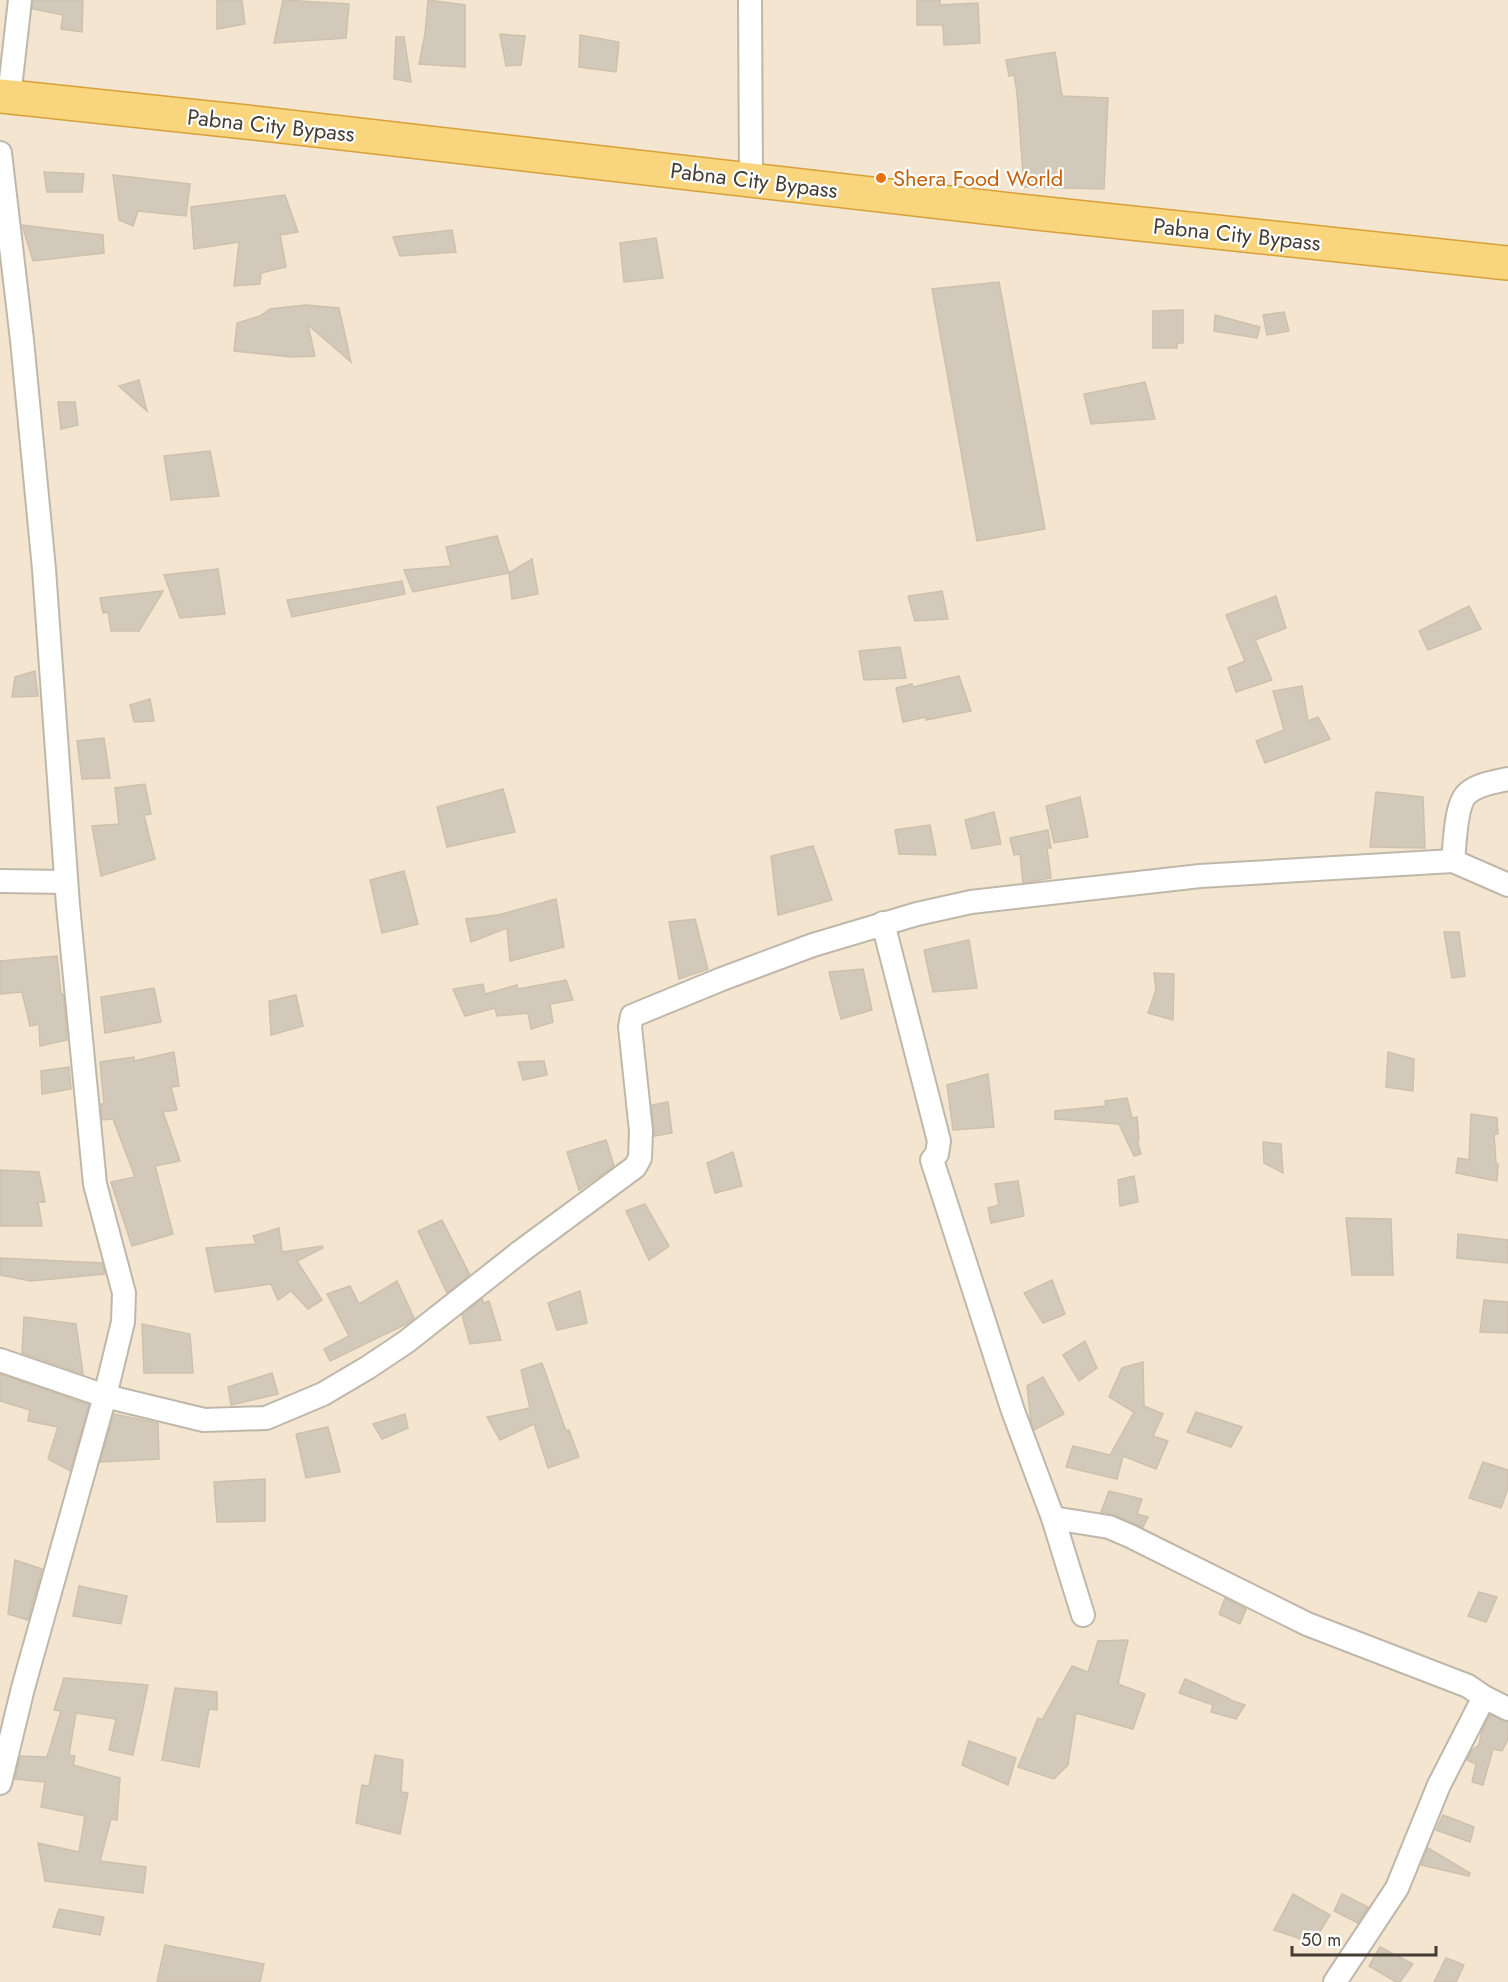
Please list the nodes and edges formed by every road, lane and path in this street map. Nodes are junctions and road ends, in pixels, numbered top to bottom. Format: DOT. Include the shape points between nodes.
graph roads {
  1 [pos="20,0"];
  2 [pos="750,0"];
  3 [pos="5,97"];
  4 [pos="0,153"];
  5 [pos="751,180"];
  6 [pos="1508,263"];
  7 [pos="1508,778"];
  8 [pos="1453,861"];
  9 [pos="0,881"];
  10 [pos="66,882"];
  11 [pos="1508,885"];
  12 [pos="883,923"];
  13 [pos="0,1360"];
  14 [pos="105,1396"];
  15 [pos="1053,1518"];
  16 [pos="1083,1615"];
  17 [pos="1484,1697"];
  18 [pos="1508,1709"];
  19 [pos="0,1783"];
  20 [pos="1335,1982"];
  1 -- 3 [label="street"];
  2 -- 5 [label="street"];
  3 -- 5 [label="highway, Pabna City Bypass"];
  4 -- 10 [label="street" via="44,569"];
  5 -- 6 [label="highway, Pabna City Bypass"];
  7 -- 8 [label="street" via="1479,787 1462,798"];
  8 -- 11 [label="street"];
  8 -- 12 [label="street" via="1200,876 970,902"];
  9 -- 10 [label="street"];
  10 -- 14 [label="street" via="95,1184 124,1293 123,1322"];
  12 -- 14 [label="street" via="722,979 632,1016 641,1131 640,1158 635,1167 367,1368 324,1394 266,1418 204,1420"];
  12 -- 15 [label="street" via="939,1141 932,1160 1013,1411"];
  13 -- 14 [label="street"];
  14 -- 19 [label="street"];
  15 -- 16 [label="street"];
  15 -- 17 [label="street" via="1109,1527 1307,1624 1468,1686"];
  17 -- 18 [label="street"];
  17 -- 20 [label="street" via="1439,1785 1397,1888"];
}
